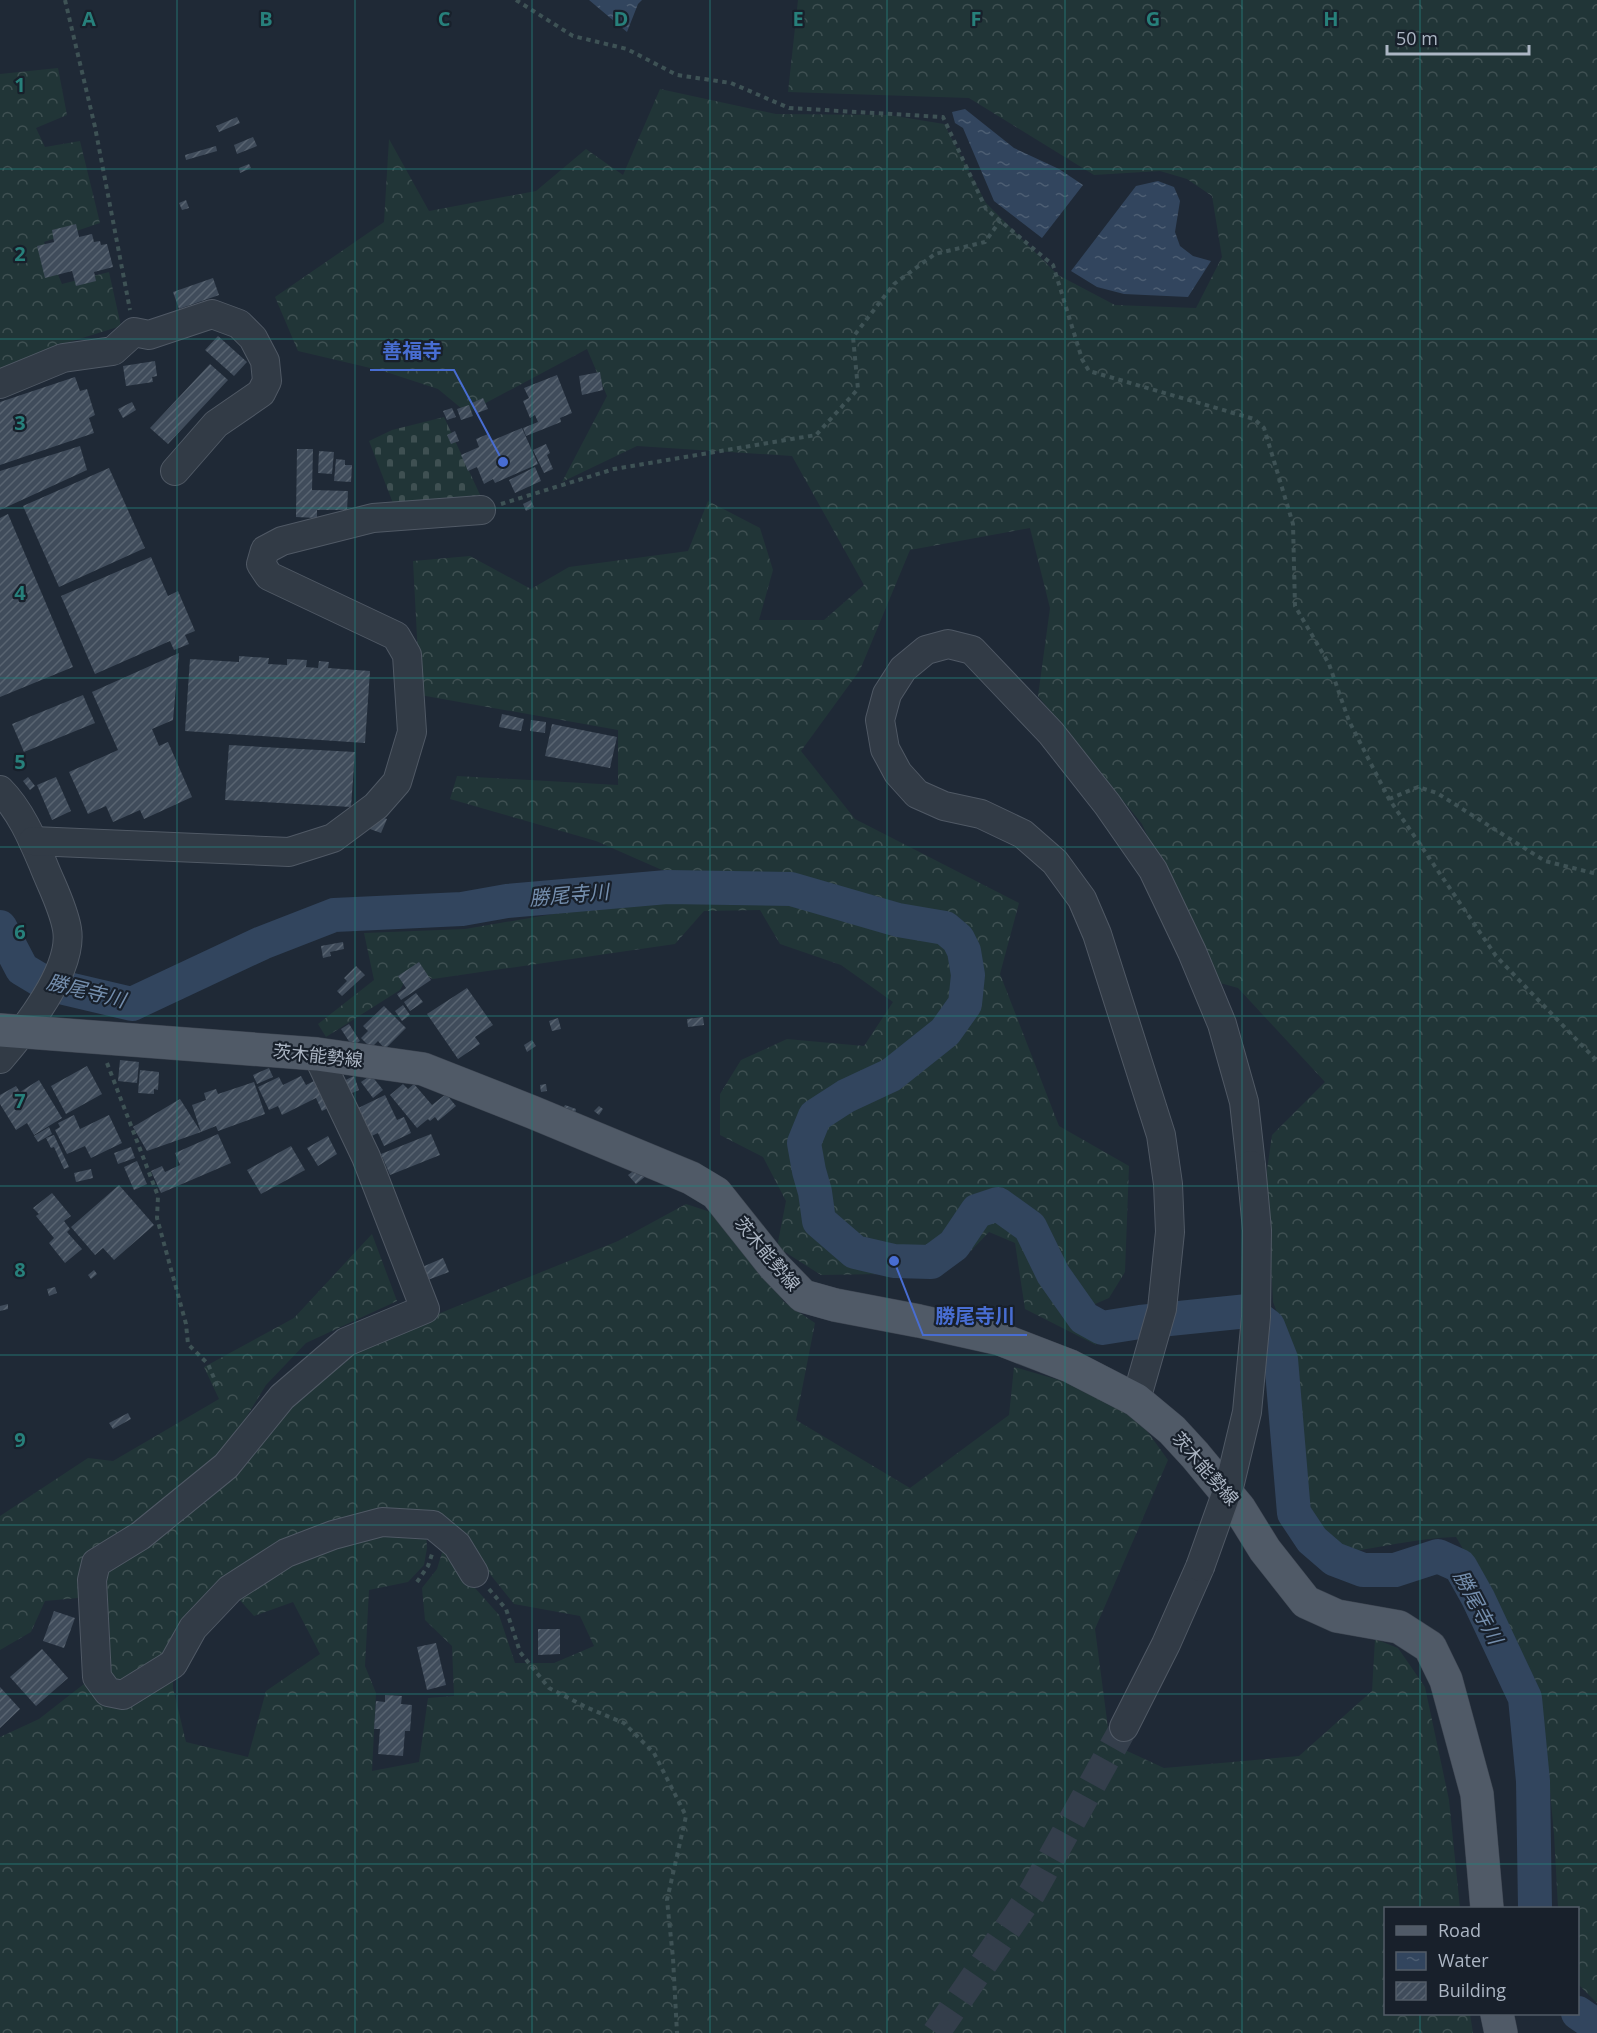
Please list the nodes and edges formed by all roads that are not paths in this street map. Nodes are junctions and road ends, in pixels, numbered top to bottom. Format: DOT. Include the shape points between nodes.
graph roads {
  1 [pos="0,384"];
  2 [pos="175,471"];
  3 [pos="481,510"];
  4 [pos="0,790"];
  5 [pos="33,841"];
  6 [pos="12,1031"];
  7 [pos="317,1054"];
  8 [pos="0,1059"];
  9 [pos="1140,1387"];
  10 [pos="474,1573"];
  11 [pos="1124,1727"];
  12 [pos="1487,1907"];
  13 [pos="1497,2015"];
  14 [pos="1501,2033"];
  1 -- 2 [label="street" via="63,358 113,351 134,332 149,335 212,314 239,324 253,338 266,361 267,381 261,393 216,424"];
  3 -- 5 [label="street" via="373,518 282,541 265,550 261,564 269,576 396,636 407,655 412,732 398,782 376,806 333,838 289,852"];
  4 -- 5 [label="street" via="11,801"];
  5 -- 6 [label="street" via="67,929 68,950 44,1003"];
  6 -- 7 [label="main road, 茨木能勢線"];
  6 -- 8 [label="street"];
  7 -- 9 [label="main road, 茨木能勢線" via="423,1069 691,1178 716,1193 803,1296 1000,1339"];
  7 -- 10 [label="street" via="366,1156 425,1309 346,1342 282,1397 226,1466 140,1536 96,1563 93,1580 97,1677 108,1692 123,1695 173,1664 192,1628 230,1589 286,1553 333,1535 382,1522 433,1525 457,1545"];
  9 -- 11 [label="street, bridge" via="1162,1309 1170,1232 1161,1135 1097,933 1082,899 1055,862 1023,834 981,814 944,806 916,794 885,749 880,720 887,694 903,669 926,650 948,644 972,650 1051,733 1107,804 1153,870 1192,952 1222,1024 1244,1102 1257,1230 1256,1317 1246,1412 1230,1483 1200,1567"];
  9 -- 12 [label="main road, 茨木能勢線" via="1239,1508 1264,1551 1306,1602 1337,1616 1399,1627 1430,1647 1446,1680 1477,1794"];
  13 -- 14 [label="main road"];
}
